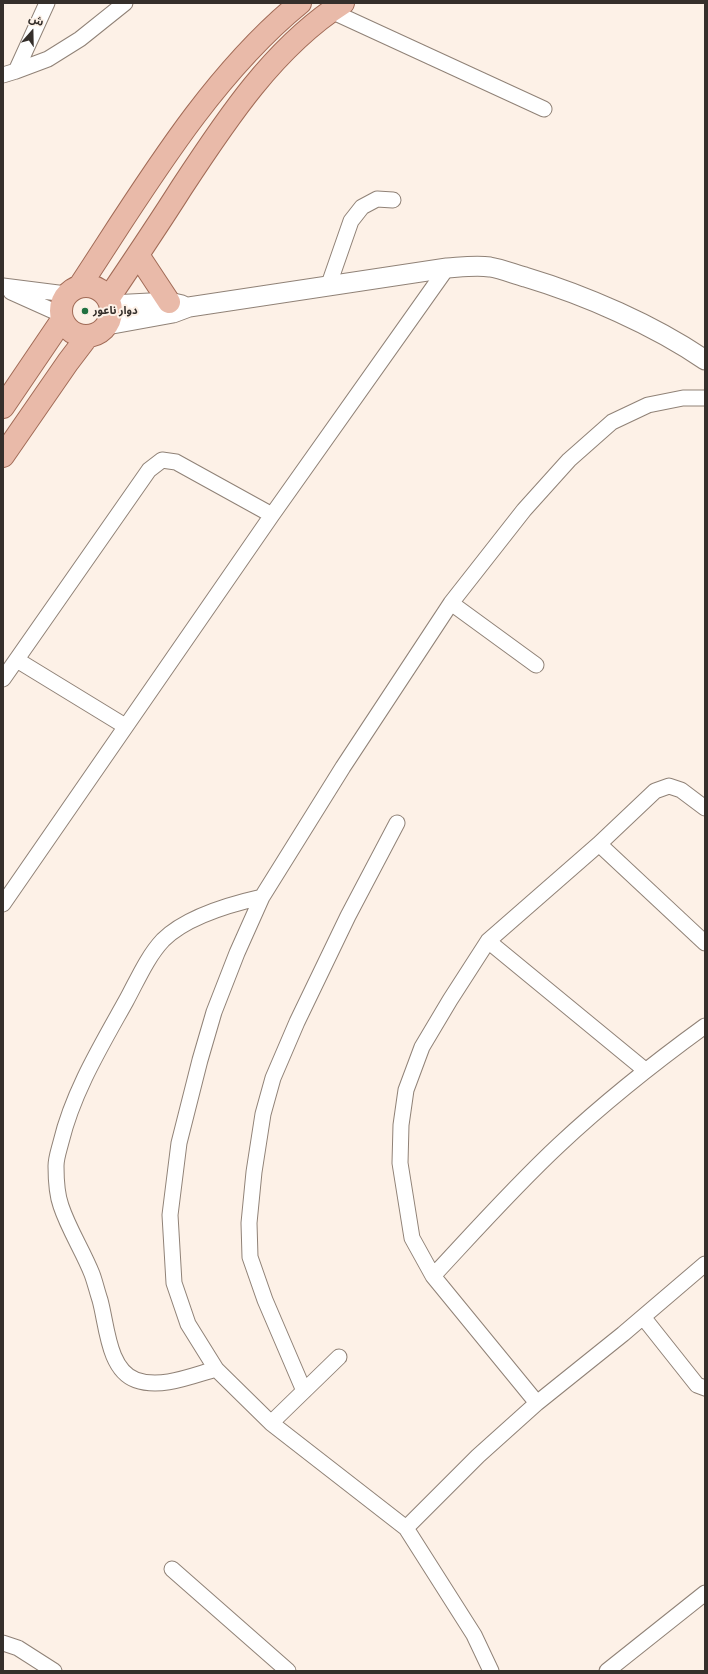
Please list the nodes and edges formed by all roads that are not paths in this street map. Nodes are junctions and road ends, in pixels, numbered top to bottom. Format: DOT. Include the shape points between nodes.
graph roads {
  1 [pos="47,3"];
  2 [pos="125,3"];
  3 [pos="300,3"];
  4 [pos="337,7"];
  5 [pos="10,73"];
  6 [pos="544,109"];
  7 [pos="393,200"];
  8 [pos="138,255"];
  9 [pos="447,268"];
  10 [pos="3,287"];
  11 [pos="328,287"];
  12 [pos="67,304"];
  13 [pos="179,304"];
  14 [pos="109,310"];
  15 [pos="87,337"];
  16 [pos="705,360"];
  17 [pos="705,398"];
  18 [pos="3,407"];
  19 [pos="3,456"];
  20 [pos="272,515"];
  21 [pos="451,603"];
  22 [pos="17,660"];
  23 [pos="536,665"];
  24 [pos="3,679"];
  25 [pos="125,726"];
  26 [pos="705,808"];
  27 [pos="397,823"];
  28 [pos="599,844"];
  29 [pos="262,897"];
  30 [pos="3,904"];
  31 [pos="488,941"];
  32 [pos="705,943"];
  33 [pos="705,1026"];
  34 [pos="645,1070"];
  35 [pos="705,1264"];
  36 [pos="433,1276"];
  37 [pos="644,1317"];
  38 [pos="338,1357"];
  39 [pos="216,1369"];
  40 [pos="705,1388"];
  41 [pos="304,1391"];
  42 [pos="536,1402"];
  43 [pos="271,1423"];
  44 [pos="406,1528"];
  45 [pos="172,1569"];
  46 [pos="705,1593"];
  47 [pos="3,1643"];
  48 [pos="54,1671"];
  49 [pos="288,1671"];
  50 [pos="491,1671"];
  51 [pos="607,1671"];
  1 -- 5 [label="street"];
  2 -- 5 [label="street" via="80,39 48,58"];
  3 -- 12 [label="main road" via="275,24 223,80 182,133"];
  4 -- 6 [label="street"];
  4 -- 8 [label="main road" via="295,42 255,85 212,141"];
  7 -- 11 [label="street" via="377,199 362,207 351,221"];
  8 -- 13 [label="main road"];
  8 -- 14 [label="main road"];
  9 -- 11 [label="street"];
  9 -- 16 [label="street" via="492,267 548,284 626,316"];
  9 -- 20 [label="street"];
  10 -- 12 [label="street"];
  10 -- 12 [label="street"];
  11 -- 13 [label="street"];
  12 -- 14 [label="main road" via="90,286 101,290"];
  12 -- 15 [label="main road" via="72,332"];
  12 -- 18 [label="main road"];
  13 -- 14 [label="street"];
  14 -- 15 [label="main road" via="99,333"];
  15 -- 19 [label="main road"];
  17 -- 21 [label="street" via="683,398 648,405 612,422 564,466 524,510"];
  20 -- 22 [label="street" via="176,462 162,460 149,470"];
  20 -- 25 [label="street"];
  21 -- 23 [label="street"];
  21 -- 29 [label="street" via="343,767"];
  22 -- 24 [label="street"];
  22 -- 25 [label="street"];
  25 -- 30 [label="street"];
  26 -- 28 [label="street" via="681,790 669,786 655,791"];
  27 -- 41 [label="street" via="296,1022 273,1078 263,1114 249,1223 250,1257 265,1300"];
  28 -- 31 [label="street"];
  28 -- 32 [label="street"];
  29 -- 39 [label="street" via="217,1004 202,1053 179,1143 170,1215 174,1283 188,1324"];
  29 -- 39 [label="street" via="235,903 201,917 182,926 163,940 146,965 78,1090 65,1125 56,1164 60,1204 70,1231 92,1273 117,1364 136,1380 152,1383 175,1381"];
  31 -- 34 [label="street"];
  31 -- 36 [label="street" via="422,1047 406,1090 400,1125 400,1163 412,1238"];
  33 -- 34 [label="street"];
  34 -- 36 [label="street" via="531,1172"];
  35 -- 37 [label="street"];
  36 -- 42 [label="street"];
  37 -- 40 [label="street" via="697,1385"];
  37 -- 42 [label="street"];
  38 -- 41 [label="street"];
  39 -- 43 [label="street"];
  41 -- 43 [label="street"];
  42 -- 44 [label="street"];
  43 -- 44 [label="street"];
  44 -- 50 [label="street" via="474,1635"];
  45 -- 49 [label="street"];
  46 -- 51 [label="street"];
  47 -- 48 [label="street" via="18,1648"];
}
